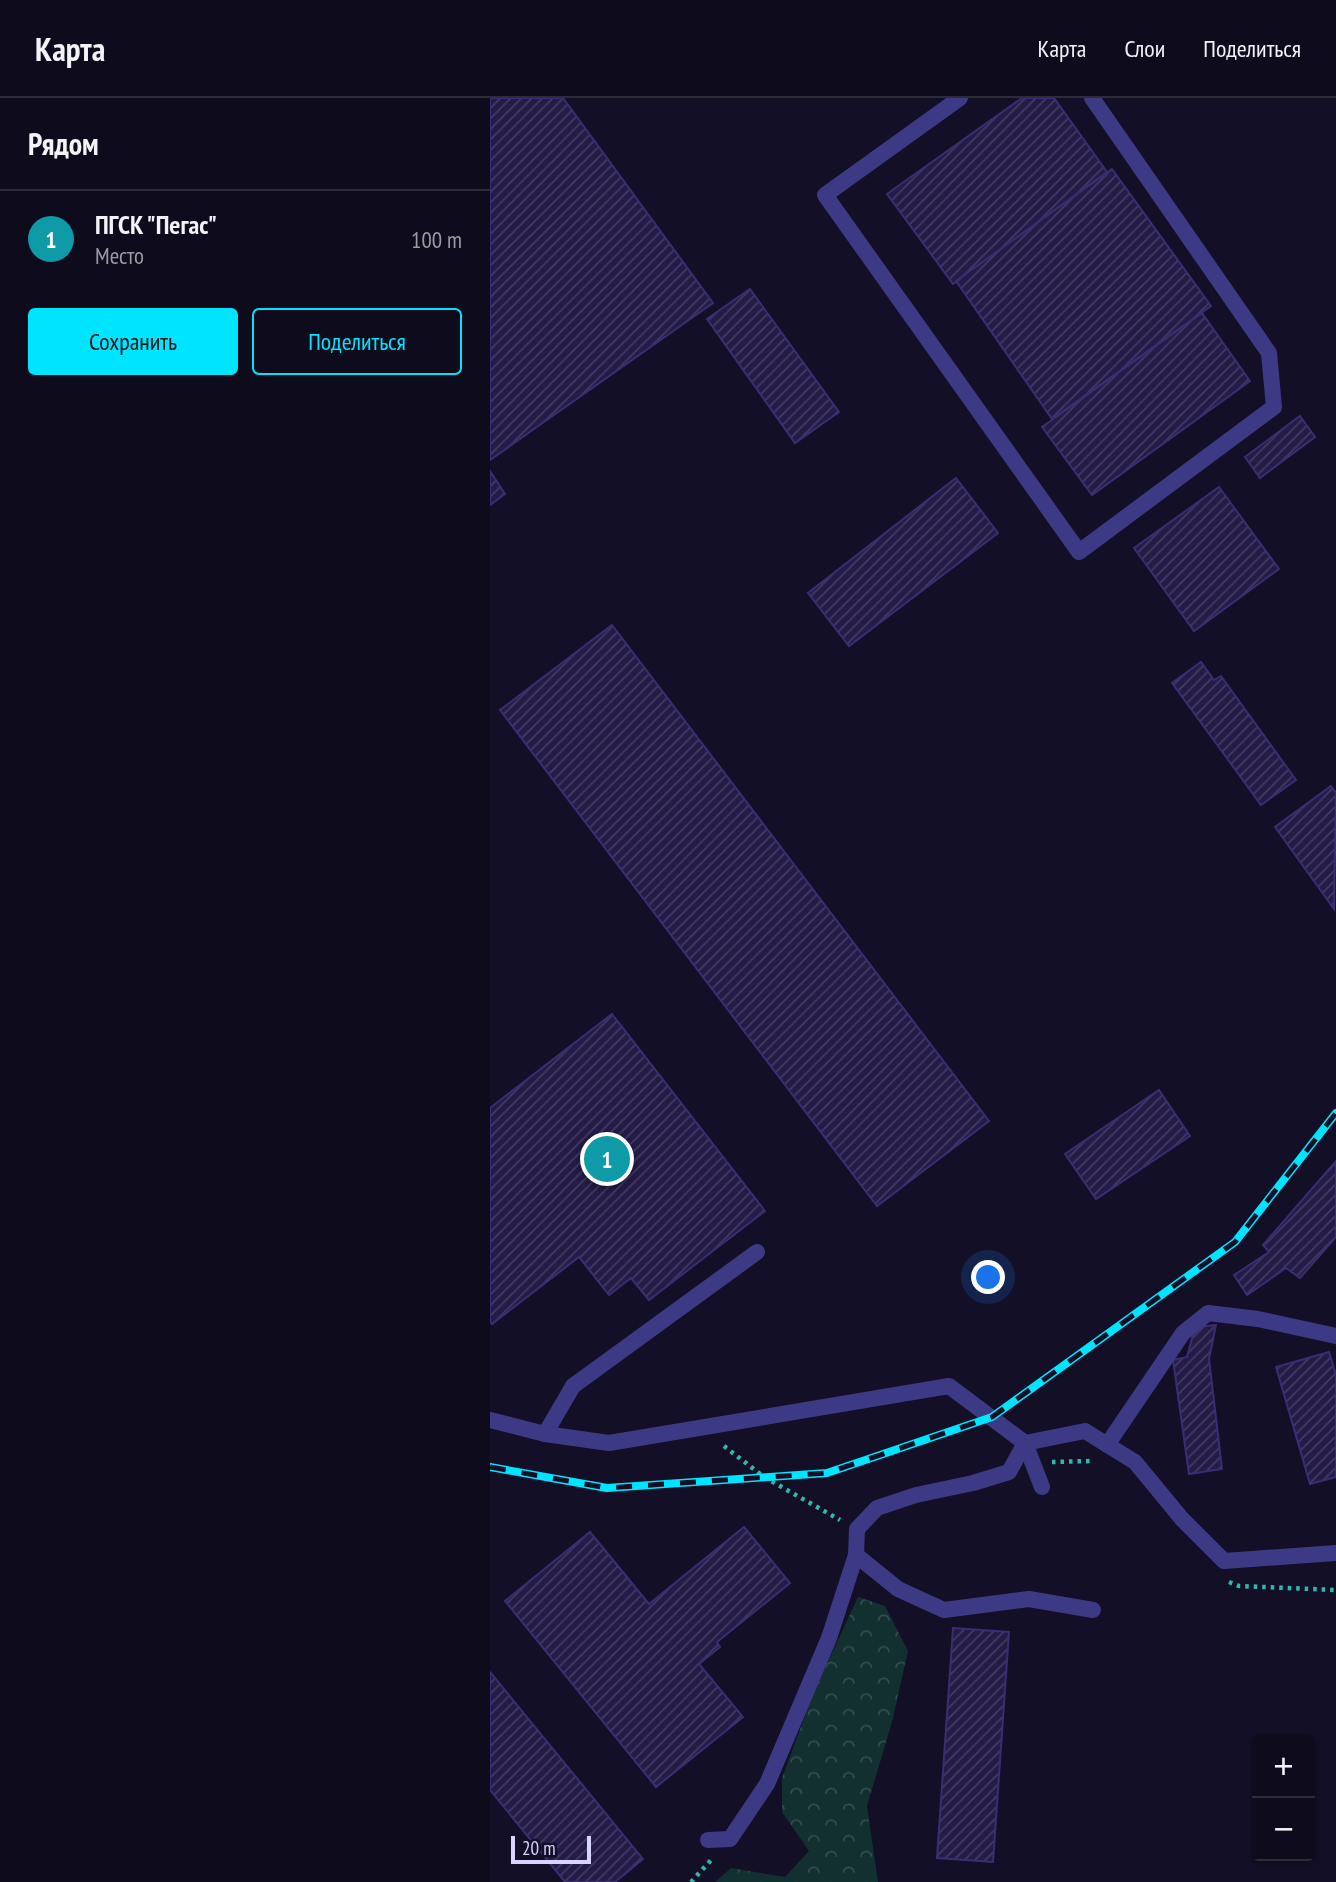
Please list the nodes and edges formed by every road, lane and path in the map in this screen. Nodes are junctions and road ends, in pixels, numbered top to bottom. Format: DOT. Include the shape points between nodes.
graph roads {
  1 [pos="960,98"];
  2 [pos="1092,98"];
  3 [pos="757,1252"];
  4 [pos="1336,1336"];
  5 [pos="490,1420"];
  6 [pos="702,1427"];
  7 [pos="545,1434"];
  8 [pos="1025,1443"];
  9 [pos="1107,1445"];
  10 [pos="1042,1487"];
  11 [pos="858,1529"];
  12 [pos="1336,1553"];
  13 [pos="856,1555"];
  14 [pos="1093,1610"];
  15 [pos="708,1840"];
  1 -- 2 [label="lane" via="825,195 1079,552 1274,407 1269,353"];
  3 -- 7 [label="lane" via="573,1386"];
  4 -- 9 [label="lane" via="1208,1313 1183,1333"];
  5 -- 7 [label="lane"];
  6 -- 7 [label="lane" via="609,1443"];
  6 -- 8 [label="lane" via="949,1386"];
  6 -- 11 [label="path" via="764,1477"];
  8 -- 9 [label="lane" via="1084,1431"];
  8 -- 10 [label="lane"];
  8 -- 11 [label="lane" via="1009,1472 877,1508"];
  9 -- 12 [label="lane" via="1135,1462 1224,1561"];
  11 -- 13 [label="lane"];
  13 -- 14 [label="lane" via="898,1589 944,1610 1029,1599"];
  13 -- 15 [label="lane" via="830,1639 767,1784 730,1839"];
}
